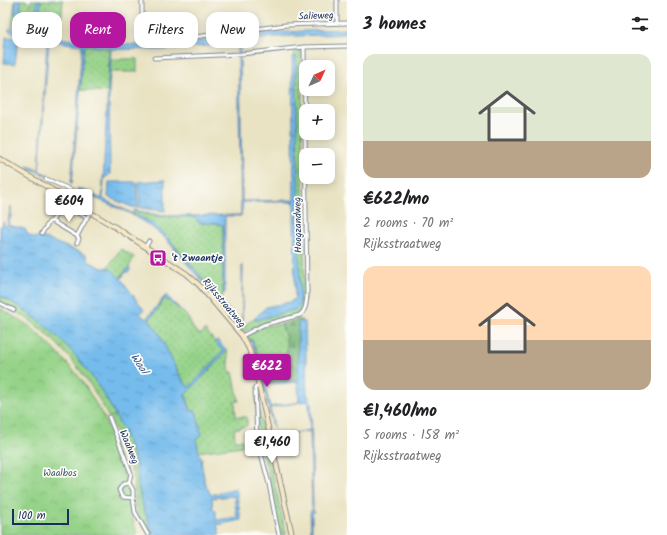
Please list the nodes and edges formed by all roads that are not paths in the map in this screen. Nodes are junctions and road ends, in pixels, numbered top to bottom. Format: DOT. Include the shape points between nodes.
graph roads {
  1 [pos="142,0"];
  2 [pos="337,0"];
  3 [pos="337,23"];
  4 [pos="347,23"];
  5 [pos="347,46"];
  6 [pos="304,47"];
  7 [pos="154,58"];
  8 [pos="1,160"];
  9 [pos="46,179"];
  10 [pos="55,182"];
  11 [pos="51,190"];
  12 [pos="67,199"];
  13 [pos="63,204"];
  14 [pos="90,212"];
  15 [pos="87,218"];
  16 [pos="52,221"];
  17 [pos="42,233"];
  18 [pos="77,236"];
  19 [pos="149,241"];
  20 [pos="77,243"];
  21 [pos="146,246"];
  22 [pos="0,303"];
  23 [pos="14,310"];
  24 [pos="242,336"];
  25 [pos="258,385"];
  26 [pos="109,417"];
  27 [pos="129,483"];
  28 [pos="133,498"];
  29 [pos="148,535"];
  30 [pos="279,535"];
  31 [pos="292,535"];
  1 -- 3 [label="street, Salieweg" via="142,39 187,38 286,25"];
  2 -- 3 [label="street"];
  3 -- 4 [label="street, Salieweg"];
  5 -- 6 [label="street"];
  6 -- 7 [label="street" via="239,54"];
  6 -- 24 [label="street, Hoogzandweg" via="306,307 300,315 263,325"];
  8 -- 11 [label="street, Rijksstraatweg" via="23,170"];
  9 -- 10 [label="street"];
  10 -- 11 [label="street"];
  10 -- 12 [label="street" via="74,191"];
  11 -- 12 [label="street, Rijksstraatweg"];
  12 -- 13 [label="street"];
  12 -- 14 [label="street, Rijksstraatweg"];
  13 -- 15 [label="street"];
  13 -- 16 [label="street"];
  14 -- 15 [label="street"];
  14 -- 21 [label="street, Rijksstraatweg"];
  15 -- 18 [label="street"];
  16 -- 17 [label="street"];
  16 -- 18 [label="street"];
  18 -- 20 [label="street"];
  19 -- 21 [label="street"];
  21 -- 24 [label="street, Rijksstraatweg" via="194,279"];
  22 -- 23 [label="street"];
  24 -- 25 [label="street, Rijksstraatweg" via="251,355"];
  25 -- 30 [label="street" via="255,388 258,438"];
  25 -- 31 [label="street, Rijksstraatweg"];
  26 -- 27 [label="street, Waalweg" via="131,473"];
  27 -- 28 [label="street, Waalweg" via="133,490"];
  27 -- 28 [label="street" via="123,484 119,490 122,497"];
  28 -- 29 [label="street, Waalweg" via="135,512"];
}
